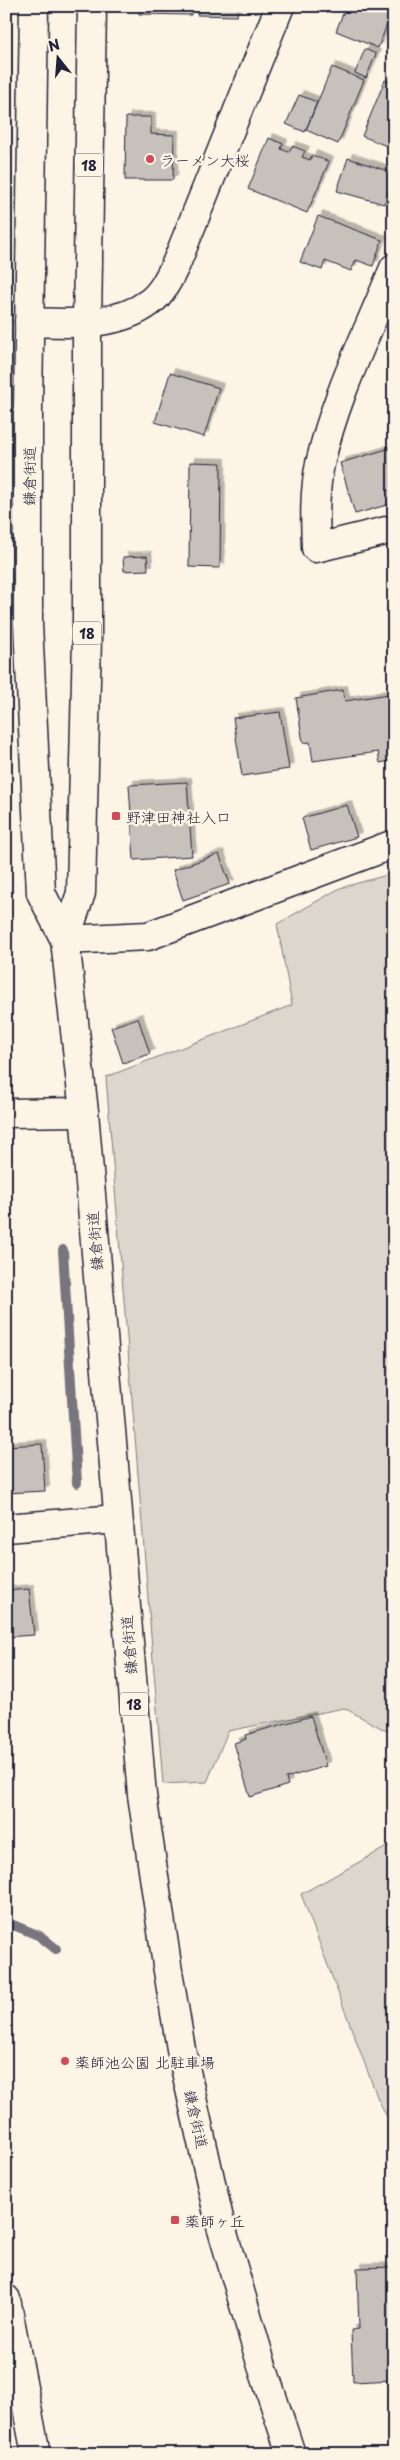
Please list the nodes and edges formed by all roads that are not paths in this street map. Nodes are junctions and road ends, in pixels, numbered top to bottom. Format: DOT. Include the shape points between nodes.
graph roads {
  1 [pos="34,6"];
  2 [pos="92,6"];
  3 [pos="280,6"];
  4 [pos="394,268"];
  5 [pos="29,322"];
  6 [pos="86,324"];
  7 [pos="394,529"];
  8 [pos="394,844"];
  9 [pos="65,940"];
  10 [pos="84,1112"];
  11 [pos="6,1113"];
  12 [pos="117,1519"];
  13 [pos="6,1528"];
  14 [pos="6,2299"];
  15 [pos="36,2454"];
  16 [pos="291,2454"];
  1 -- 5 [label="main road, 鎌倉街道 / 18"];
  2 -- 6 [label="main road, 鎌倉街道 / 18"];
  3 -- 6 [label="main road" via="165,286 151,302 133,312"];
  4 -- 7 [label="main road" via="338,404 320,465 315,509 316,548"];
  5 -- 6 [label="main road"];
  5 -- 9 [label="main road, 鎌倉街道 / 18" via="28,624 41,893"];
  6 -- 9 [label="main road, 鎌倉街道 / 18" via="87,637 81,893"];
  8 -- 9 [label="main road" via="148,936"];
  9 -- 10 [label="main road, 鎌倉街道 / 18"];
  10 -- 11 [label="main road"];
  10 -- 12 [label="main road, 鎌倉街道 / 18"];
  12 -- 13 [label="main road"];
  12 -- 16 [label="main road, 鎌倉街道 / 18" via="142,1795 182,2048 220,2223"];
  14 -- 15 [label="main road"];
}
